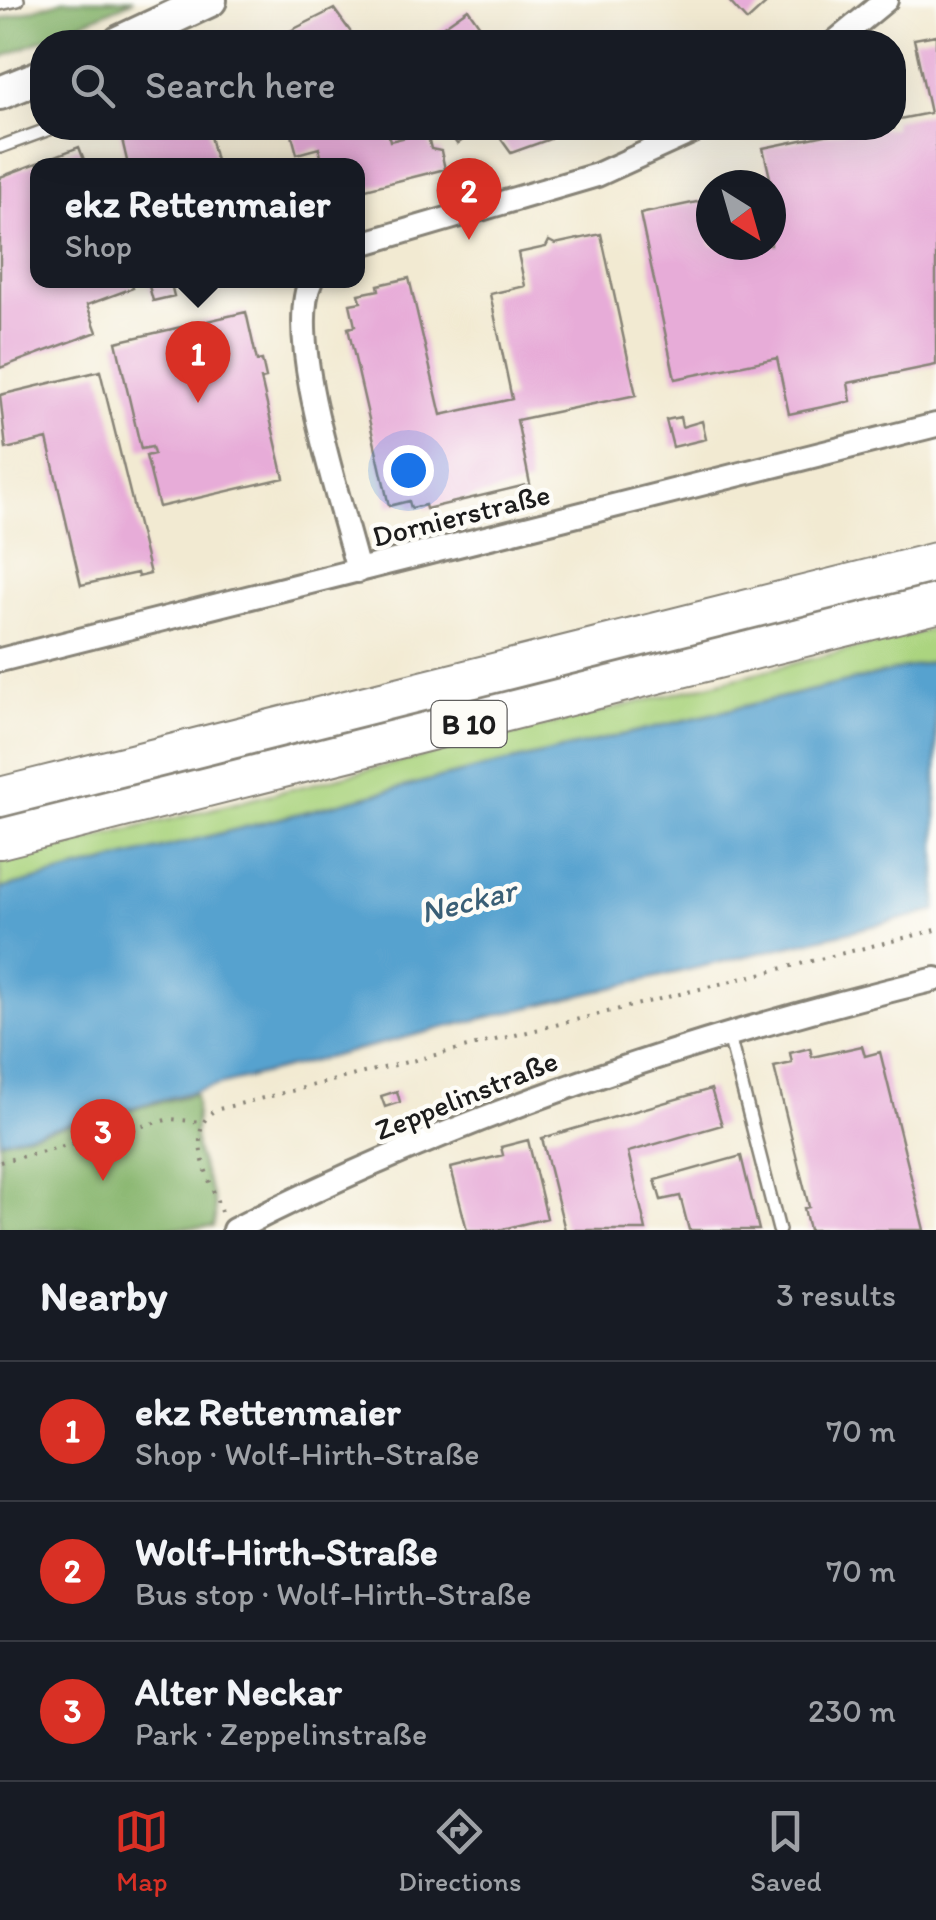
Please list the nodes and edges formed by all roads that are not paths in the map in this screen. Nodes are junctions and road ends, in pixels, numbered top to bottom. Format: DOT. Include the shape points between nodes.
graph roads {
  1 [pos="18,0"];
  2 [pos="210,0"];
  3 [pos="886,0"];
  4 [pos="0,4"];
  5 [pos="146,30"];
  6 [pos="850,30"];
  7 [pos="30,81"];
  8 [pos="0,93"];
  9 [pos="30,136"];
  10 [pos="672,140"];
  11 [pos="0,148"];
  12 [pos="365,243"];
  13 [pos="309,288"];
  14 [pos="936,426"];
  15 [pos="936,562"];
  16 [pos="358,571"];
  17 [pos="936,604"];
  18 [pos="0,660"];
  19 [pos="0,797"];
  20 [pos="0,839"];
  21 [pos="936,979"];
  22 [pos="728,1036"];
  23 [pos="228,1222"];
  24 [pos="779,1230"];
  1 -- 4 [label="lane"];
  2 -- 5 [label="main road"];
  3 -- 6 [label="street"];
  7 -- 8 [label="main road"];
  9 -- 11 [label="lane"];
  10 -- 12 [label="street" via="564,186"];
  13 -- 16 [label="street" via="302,318 309,371"];
  14 -- 16 [label="street, Dornierstraße"];
  15 -- 19 [label="highway, B 10"];
  16 -- 18 [label="street, Dornierstraße"];
  17 -- 20 [label="highway, B 10"];
  21 -- 22 [label="street, Zeppelinstraße"];
  22 -- 23 [label="street, Zeppelinstraße" via="504,1108"];
  22 -- 24 [label="lane"];
}
